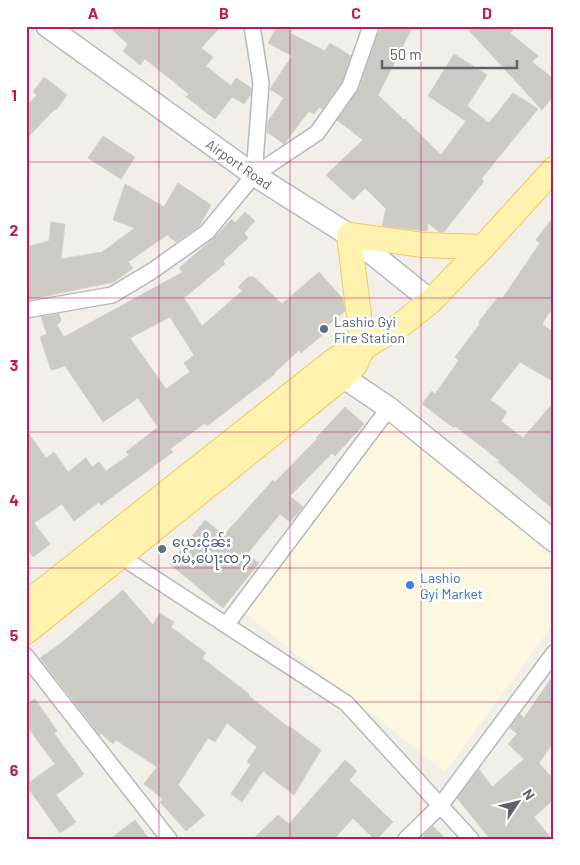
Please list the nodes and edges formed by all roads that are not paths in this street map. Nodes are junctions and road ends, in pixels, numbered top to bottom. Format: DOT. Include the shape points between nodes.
graph roads {
  1 [pos="46,26"];
  2 [pos="252,26"];
  3 [pos="371,26"];
  4 [pos="554,169"];
  5 [pos="254,175"];
  6 [pos="349,235"];
  7 [pos="483,248"];
  8 [pos="431,301"];
  9 [pos="26,310"];
  10 [pos="363,348"];
  11 [pos="343,377"];
  12 [pos="389,408"];
  13 [pos="554,541"];
  14 [pos="120,556"];
  15 [pos="26,604"];
  16 [pos="226,625"];
  17 [pos="26,632"];
  18 [pos="554,653"];
  19 [pos="26,656"];
  20 [pos="440,806"];
  21 [pos="169,839"];
  22 [pos="406,839"];
  23 [pos="471,839"];
  1 -- 5 [label="main road, Airport Road"];
  2 -- 5 [label="street" via="261,82"];
  3 -- 5 [label="street" via="350,86 317,133"];
  4 -- 7 [label="main road"];
  5 -- 6 [label="main road, Airport Road"];
  5 -- 9 [label="street" via="207,232 112,295"];
  6 -- 7 [label="main road" via="423,245"];
  6 -- 8 [label="main road, Airport Road"];
  6 -- 10 [label="main road"];
  7 -- 8 [label="main road"];
  8 -- 10 [label="main road"];
  10 -- 11 [label="main road" via="355,365"];
  10 -- 15 [label="main road" via="332,362"];
  11 -- 12 [label="main road"];
  11 -- 14 [label="main road"];
  12 -- 13 [label="main road"];
  12 -- 16 [label="street"];
  14 -- 16 [label="street"];
  14 -- 17 [label="main road"];
  16 -- 20 [label="street" via="346,703"];
  18 -- 20 [label="street"];
  19 -- 21 [label="street"];
  20 -- 22 [label="street"];
  20 -- 23 [label="street"];
}
